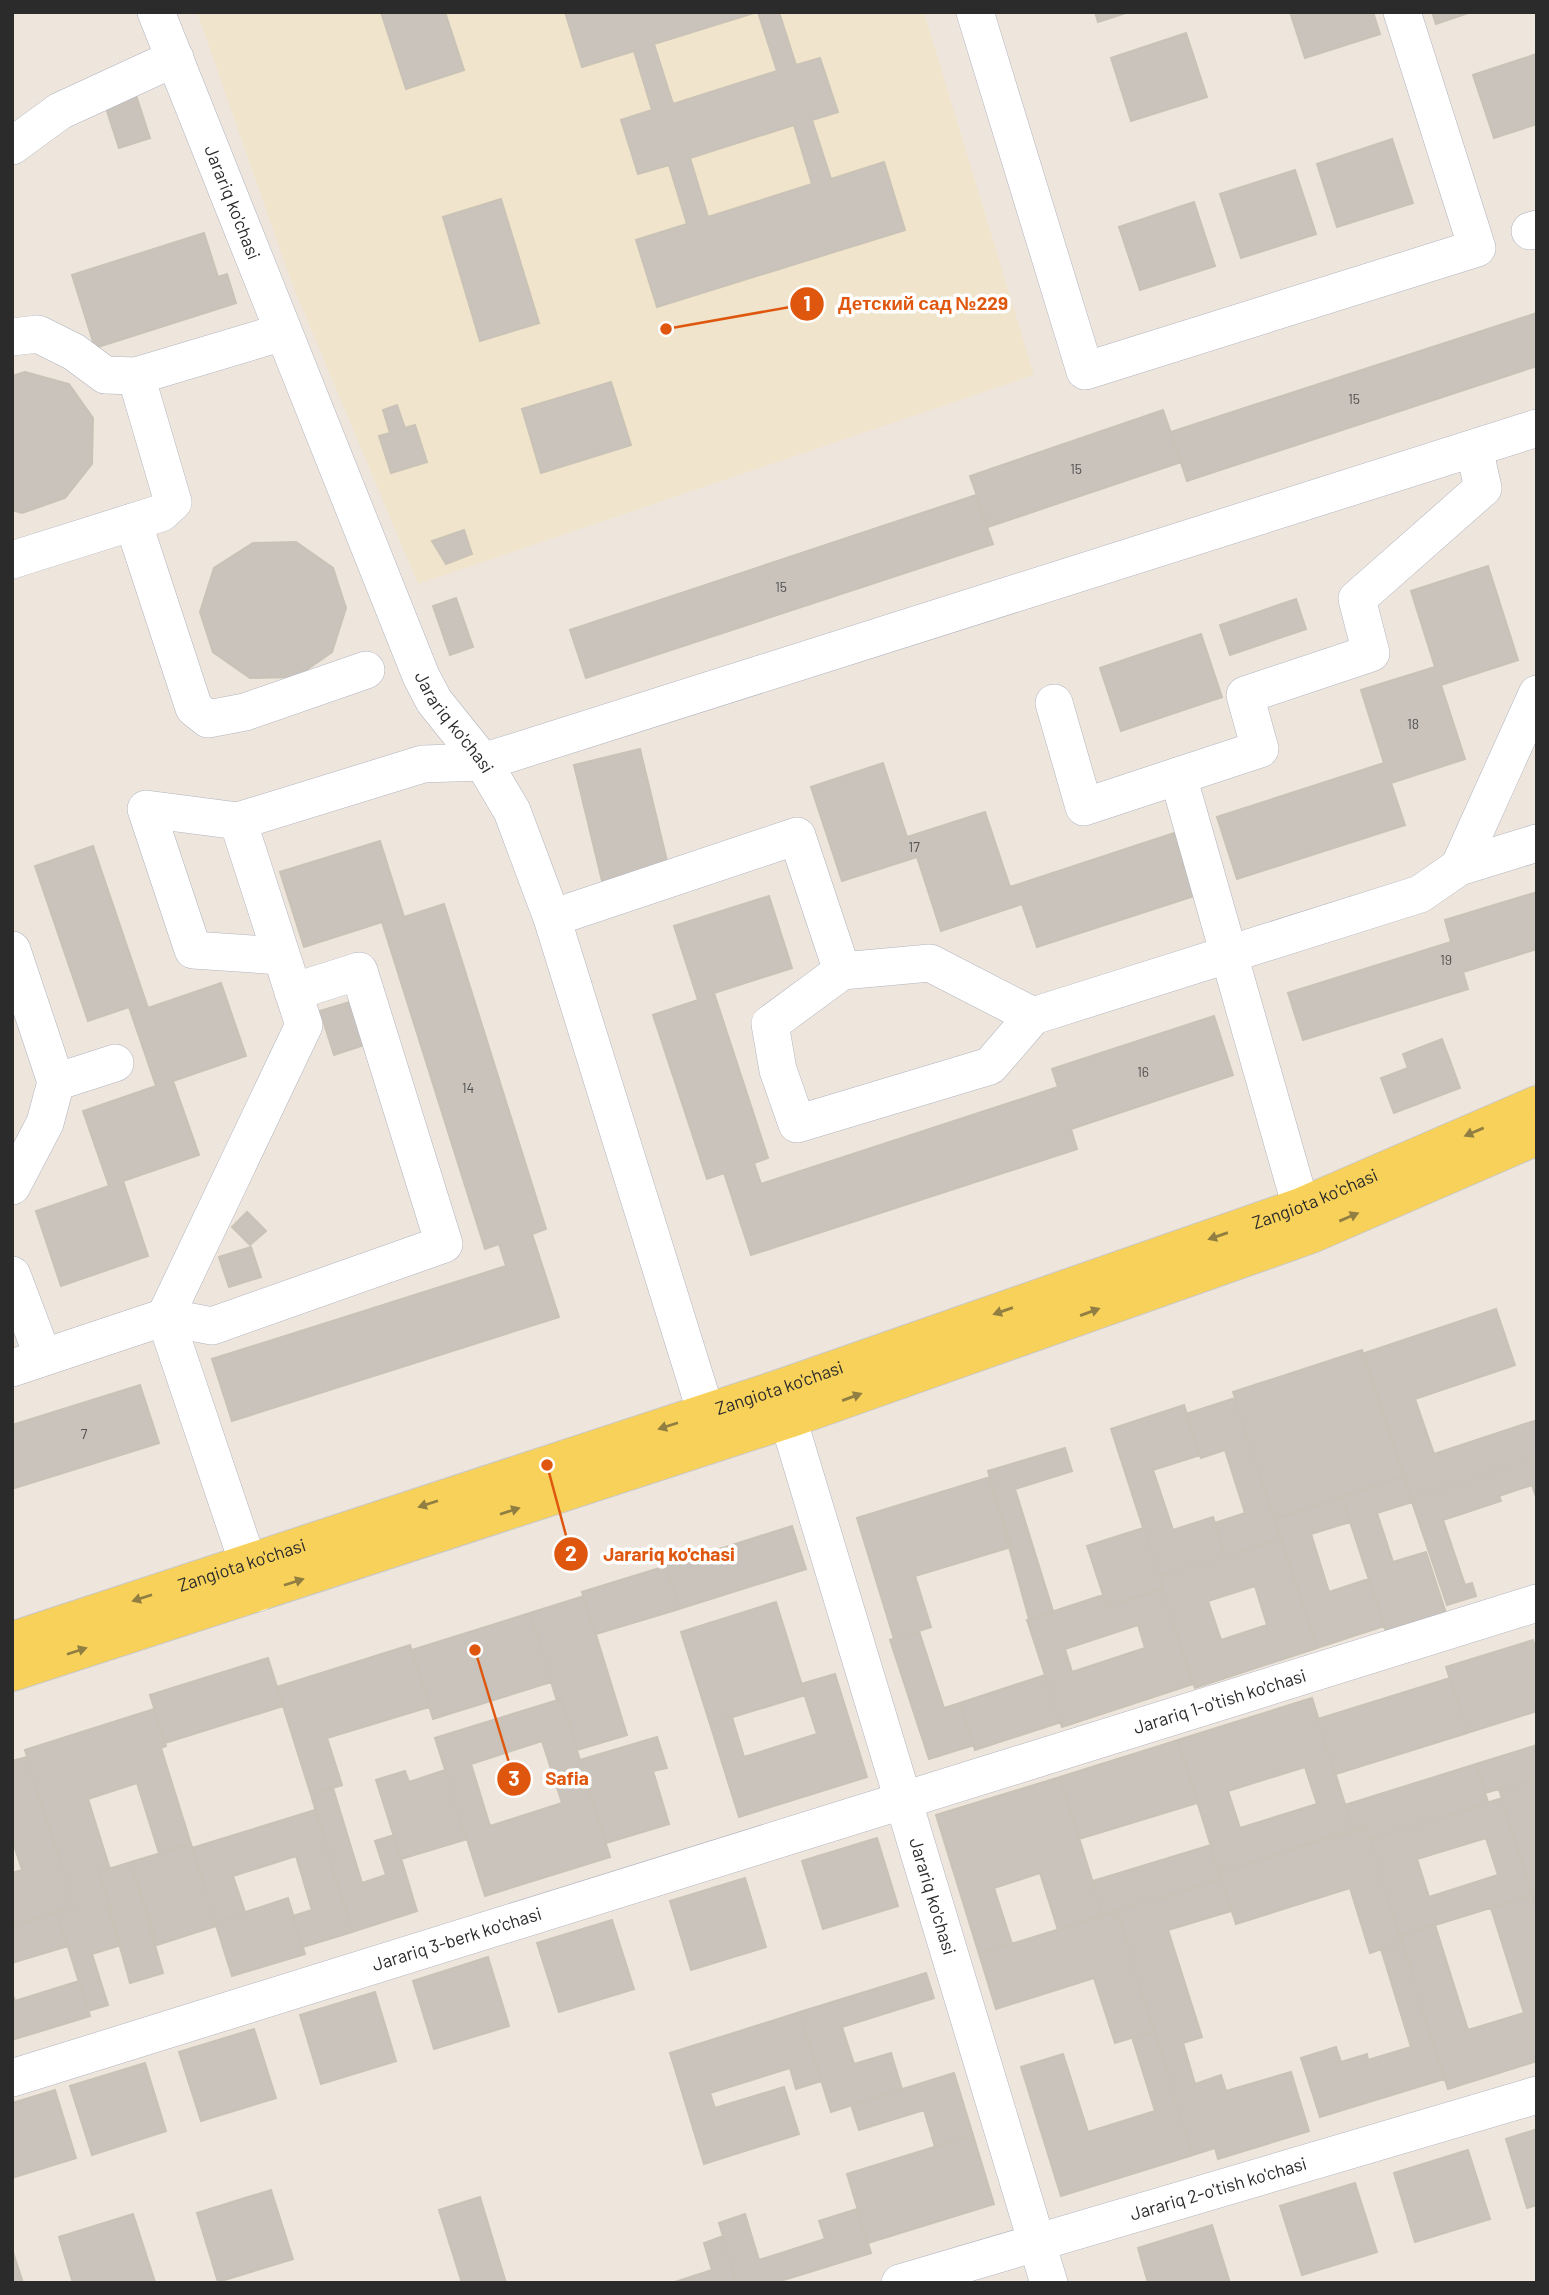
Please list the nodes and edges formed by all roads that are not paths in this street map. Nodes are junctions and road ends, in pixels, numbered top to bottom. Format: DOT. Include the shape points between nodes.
graph roads {
  1 [pos="156,12"];
  2 [pos="975,12"];
  3 [pos="1402,12"];
  4 [pos="175,58"];
  5 [pos="12,146"];
  6 [pos="283,332"];
  7 [pos="12,337"];
  8 [pos="136,376"];
  9 [pos="1537,428"];
  10 [pos="1474,448"];
  11 [pos="133,522"];
  12 [pos="12,560"];
  13 [pos="366,670"];
  14 [pos="1537,695"];
  15 [pos="1054,703"];
  16 [pos="484,762"];
  17 [pos="1178,776"];
  18 [pos="238,821"];
  19 [pos="1537,843"];
  20 [pos="1459,867"];
  21 [pos="552,918"];
  22 [pos="12,950"];
  23 [pos="1229,954"];
  24 [pos="281,956"];
  25 [pos="842,971"];
  26 [pos="293,992"];
  27 [pos="1033,1016"];
  28 [pos="115,1063"];
  29 [pos="57,1082"];
  30 [pos="1537,1105"];
  31 [pos="1537,1136"];
  32 [pos="12,1186"];
  33 [pos="1306,1220"];
  34 [pos="12,1275"];
  35 [pos="164,1317"];
  36 [pos="27,1363"];
  37 [pos="783,1404"];
  38 [pos="711,1428"];
  39 [pos="254,1578"];
  40 [pos="1537,1603"];
  41 [pos="12,1641"];
  42 [pos="12,1672"];
  43 [pos="903,1803"];
  44 [pos="12,2078"];
  45 [pos="1537,2095"];
  46 [pos="1037,2242"];
  47 [pos="901,2283"];
  48 [pos="1049,2283"];
  1 -- 4 [label="street, Jarariq ko'chasi"];
  2 -- 3 [label="street" via="1085,371 1477,248"];
  4 -- 5 [label="street" via="60,111"];
  4 -- 6 [label="street, Jarariq ko'chasi"];
  6 -- 8 [label="street"];
  6 -- 16 [label="street, Jarariq ko'chasi" via="421,676 434,701"];
  7 -- 8 [label="street" via="38,334 105,375"];
  8 -- 11 [label="street" via="173,502 161,513"];
  9 -- 10 [label="street"];
  10 -- 16 [label="street"];
  10 -- 17 [label="street" via="1483,488 1357,600 1371,653 1245,695 1260,748"];
  11 -- 12 [label="street"];
  11 -- 13 [label="street" via="194,708 208,719 245,712"];
  14 -- 20 [label="street"];
  15 -- 17 [label="street" via="1084,807"];
  16 -- 18 [label="street" via="424,764"];
  16 -- 21 [label="street, Jarariq ko'chasi" via="508,804"];
  17 -- 23 [label="street"];
  18 -- 24 [label="street"];
  18 -- 24 [label="street" via="146,808 193,950"];
  19 -- 20 [label="street"];
  20 -- 23 [label="street" via="1420,894"];
  21 -- 25 [label="street" via="797,836"];
  21 -- 38 [label="street, Jarariq ko'chasi"];
  22 -- 29 [label="street"];
  23 -- 27 [label="street"];
  23 -- 33 [label="street"];
  24 -- 26 [label="street"];
  25 -- 27 [label="street" via="930,963"];
  25 -- 27 [label="street" via="770,1024 778,1070 797,1124 990,1066"];
  26 -- 35 [label="street" via="303,1025"];
  26 -- 35 [label="street" via="359,971 444,1244 212,1325"];
  28 -- 29 [label="street"];
  29 -- 32 [label="street" via="45,1124"];
  30 -- 33 [label="main road, Zangiota ko'chasi, one-way"];
  33 -- 31 [label="main road, Zangiota ko'chasi, one-way"];
  33 -- 37 [label="main road, Zangiota ko'chasi"];
  34 -- 36 [label="street"];
  35 -- 36 [label="street"];
  35 -- 39 [label="street"];
  37 -- 38 [label="main road, Zangiota ko'chasi"];
  37 -- 43 [label="street, Jarariq ko'chasi"];
  38 -- 39 [label="main road, Zangiota ko'chasi"];
  39 -- 41 [label="main road, Zangiota ko'chasi, one-way"];
  42 -- 39 [label="main road, Zangiota ko'chasi, one-way"];
  40 -- 43 [label="street, Jarariq 1-o'tish ko'chasi"];
  43 -- 44 [label="street, Jarariq 3-berk ko'chasi"];
  43 -- 46 [label="street, Jarariq ko'chasi"];
  45 -- 46 [label="street, Jarariq 2-o'tish ko'chasi"];
  46 -- 47 [label="street, Jarariq 2-o'tish ko'chasi"];
  46 -- 48 [label="street, Jarariq ko'chasi"];
}
